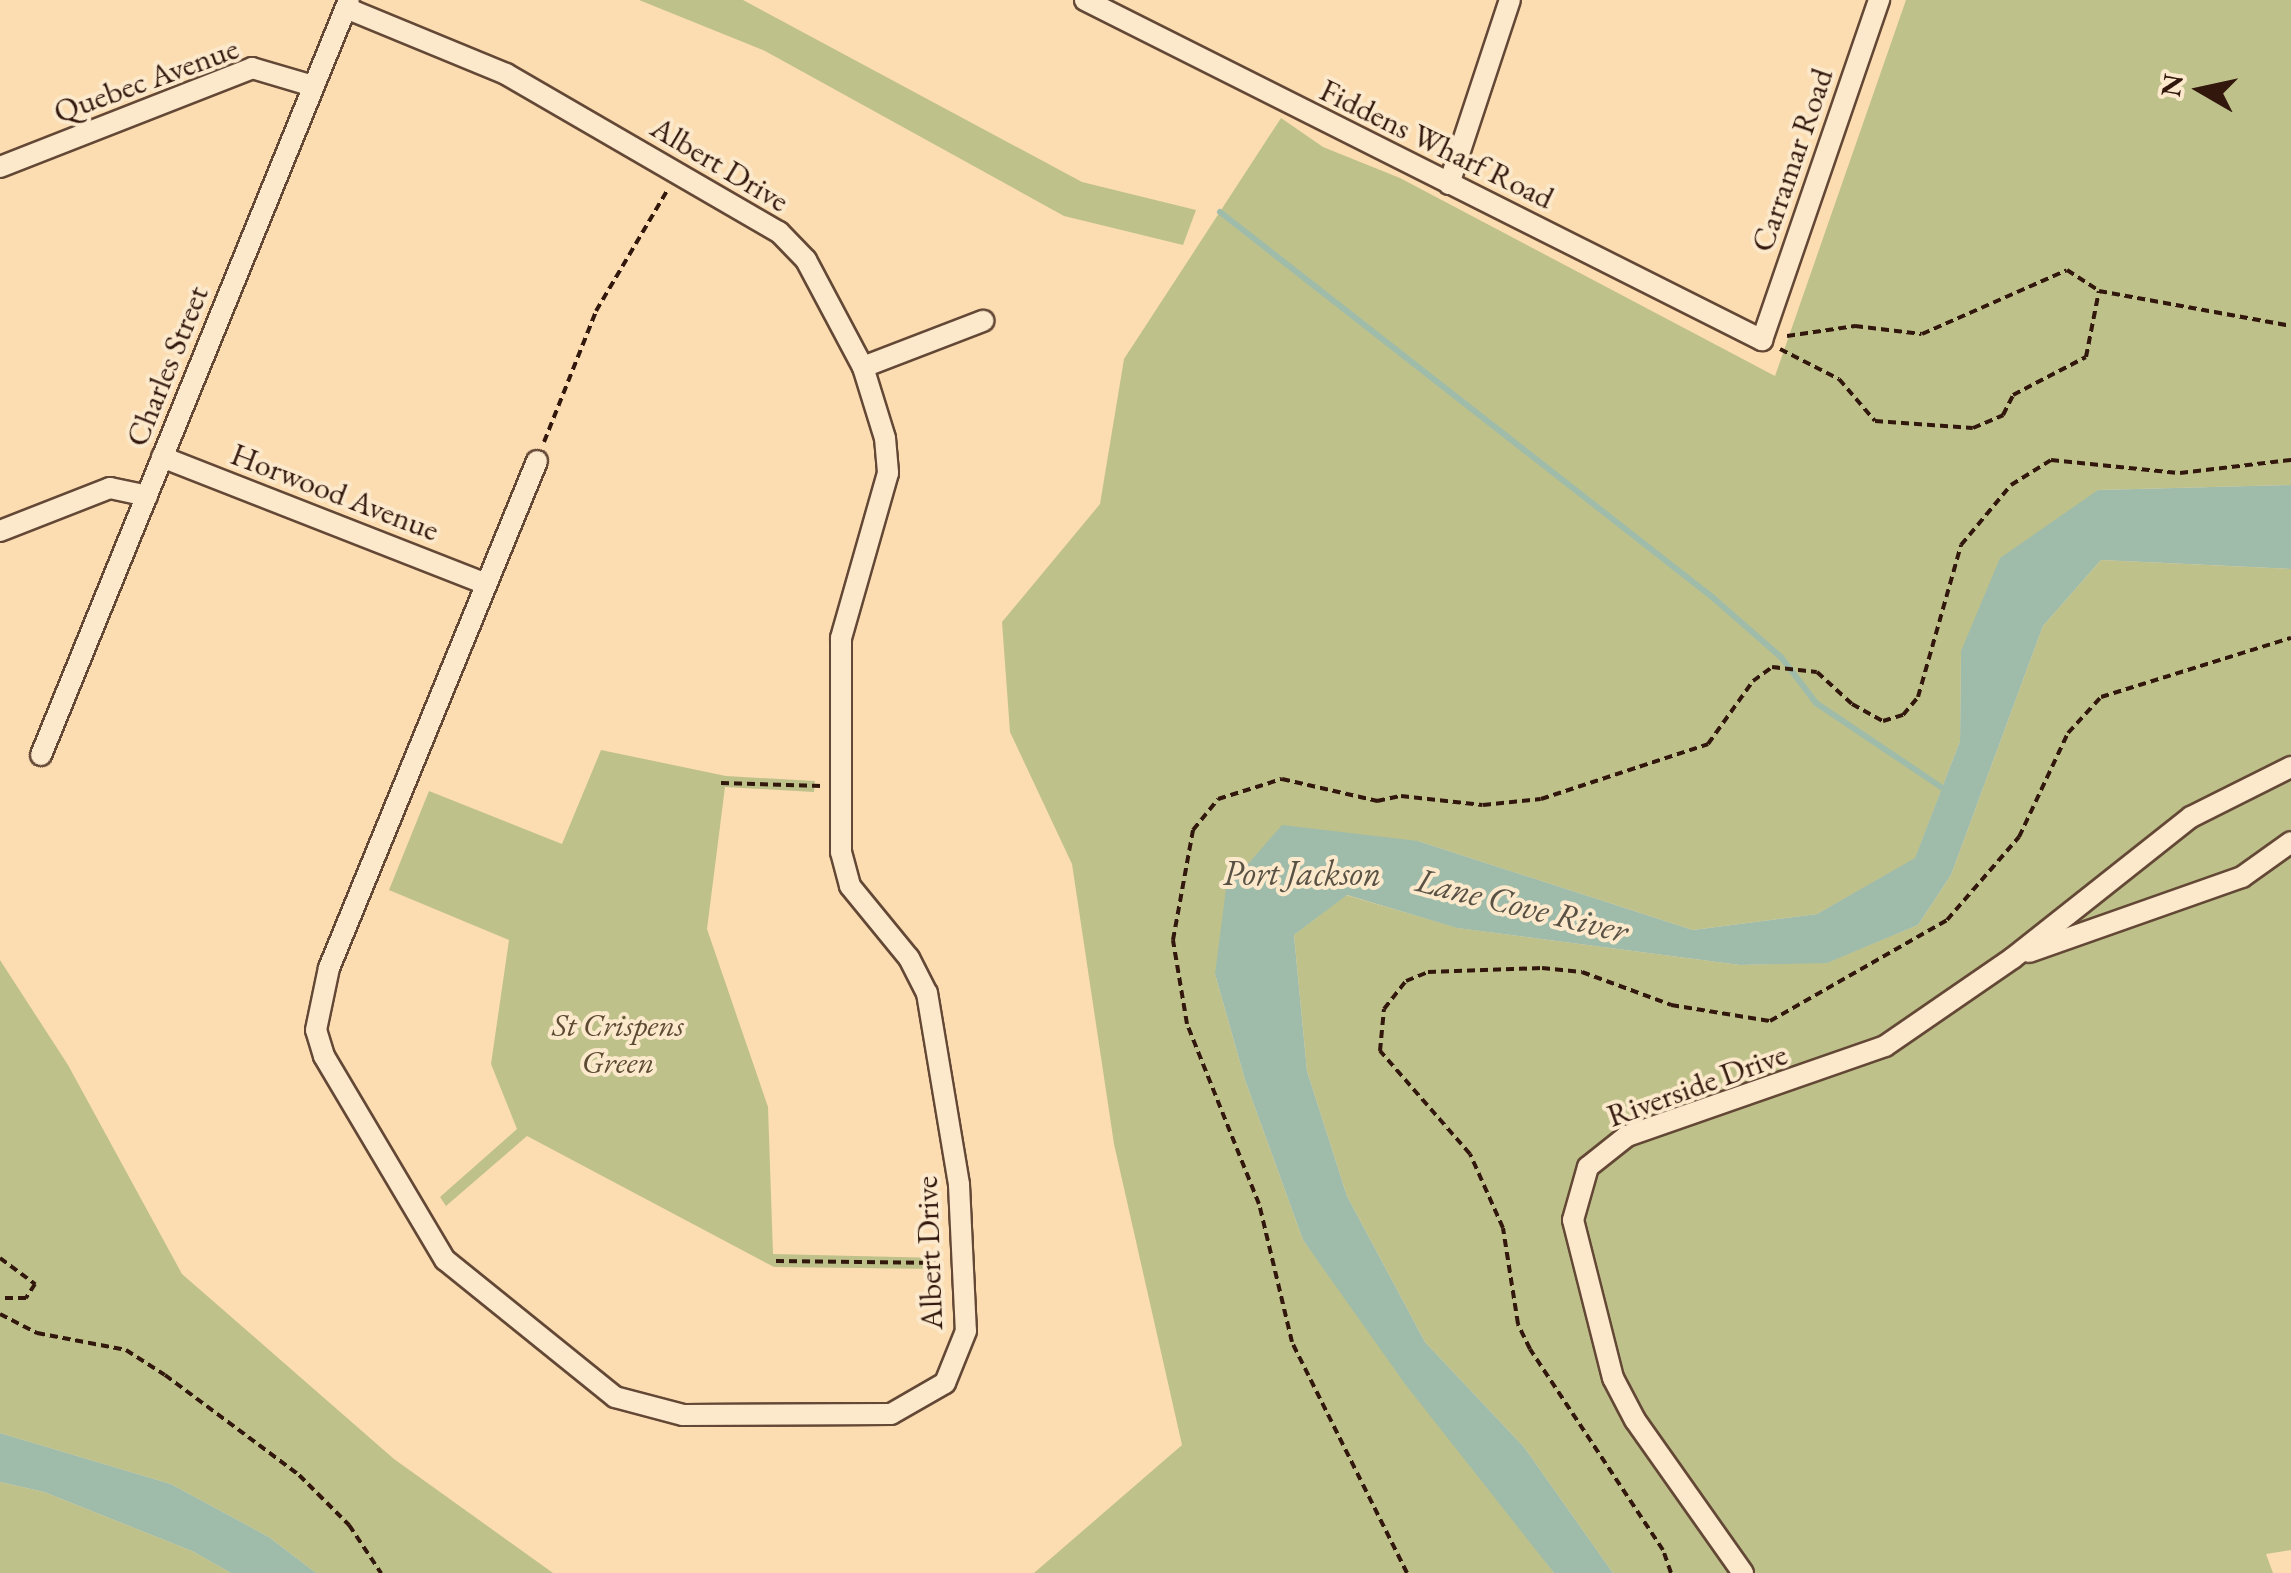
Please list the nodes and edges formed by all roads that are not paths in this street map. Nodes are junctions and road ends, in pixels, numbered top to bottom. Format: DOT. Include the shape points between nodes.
graph roads {
  1 [pos="1085,0"];
  2 [pos="1510,0"];
  3 [pos="1879,0"];
  4 [pos="348,4"];
  5 [pos="314,86"];
  6 [pos="0,167"];
  7 [pos="1449,184"];
  8 [pos="983,321"];
  9 [pos="1762,340"];
  10 [pos="863,367"];
  11 [pos="162,457"];
  12 [pos="536,461"];
  13 [pos="146,496"];
  14 [pos="0,531"];
  15 [pos="486,584"];
  16 [pos="41,754"];
  17 [pos="2291,767"];
  18 [pos="2291,842"];
  19 [pos="2013,958"];
  20 [pos="1743,1573"];
  1 -- 7 [label="street, Fiddens Wharf Road"];
  2 -- 7 [label="street"];
  3 -- 9 [label="street, Carramar Road"];
  4 -- 5 [label="street, Charles Street"];
  4 -- 10 [label="street, Albert Drive" via="506,74 779,232 806,260"];
  5 -- 6 [label="street, Quebec Avenue" via="252,68"];
  5 -- 11 [label="street, Charles Street"];
  7 -- 9 [label="street, Fiddens Wharf Road"];
  8 -- 10 [label="street"];
  10 -- 15 [label="street, Albert Drive" via="885,438 888,474 841,638 840,852 850,886 909,958 926,993 959,1185 966,1330 945,1383 921,1402 891,1414 683,1415 615,1397 445,1260 324,1056 316,1030 329,968"];
  11 -- 13 [label="street, Charles Street"];
  11 -- 15 [label="street, Horwood Avenue"];
  12 -- 15 [label="street, Albert Drive"];
  13 -- 14 [label="street" via="110,488"];
  13 -- 16 [label="street, Charles Street"];
  17 -- 19 [label="street, Riverside Drive" via="2191,818"];
  18 -- 19 [label="street, Riverside Drive" via="2242,878"];
  19 -- 20 [label="street, Riverside Drive" via="1869,1054 1627,1136 1598,1156 1580,1184 1577,1244 1613,1378"];
}
